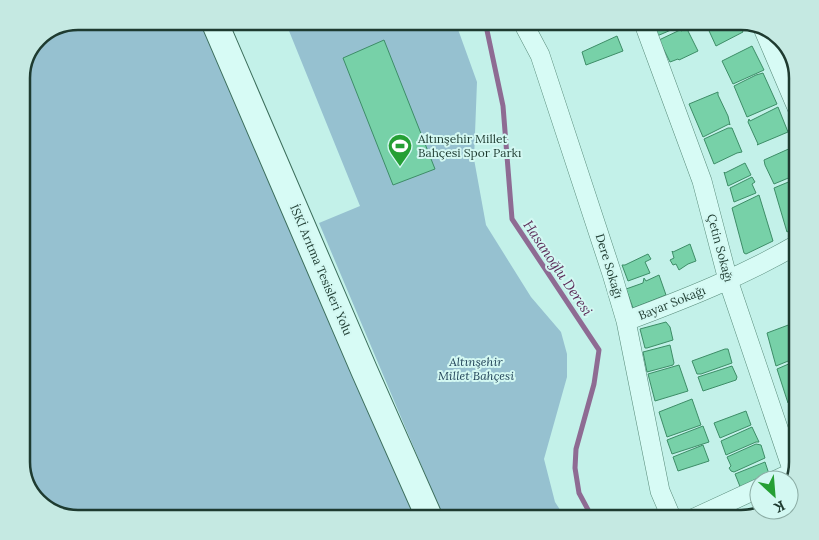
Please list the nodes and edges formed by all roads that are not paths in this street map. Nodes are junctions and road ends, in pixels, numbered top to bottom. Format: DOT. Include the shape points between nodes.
graph roads {
  1 [pos="218,30"];
  2 [pos="527,30"];
  3 [pos="646,30"];
  4 [pos="768,38"];
  5 [pos="789,88"];
  6 [pos="789,249"];
  7 [pos="728,280"];
  8 [pos="626,321"];
  9 [pos="789,458"];
  10 [pos="749,493"];
  11 [pos="426,510"];
  12 [pos="668,510"];
  13 [pos="711,510"];
  1 -- 11 [label="main road, İSKİ Arıtma Tesisleri Yolu"];
  2 -- 8 [label="street, Dere Sokağı" via="540,56"];
  3 -- 7 [label="street, Çetin Sokağı" via="702,181"];
  4 -- 5 [label="street"];
  6 -- 7 [label="street, Bayar Sokağı"];
  7 -- 8 [label="street, Bayar Sokağı"];
  7 -- 9 [label="street, Çetin Sokağı"];
  8 -- 12 [label="street, Dere Sokağı" via="660,491"];
  10 -- 13 [label="street"];
}
